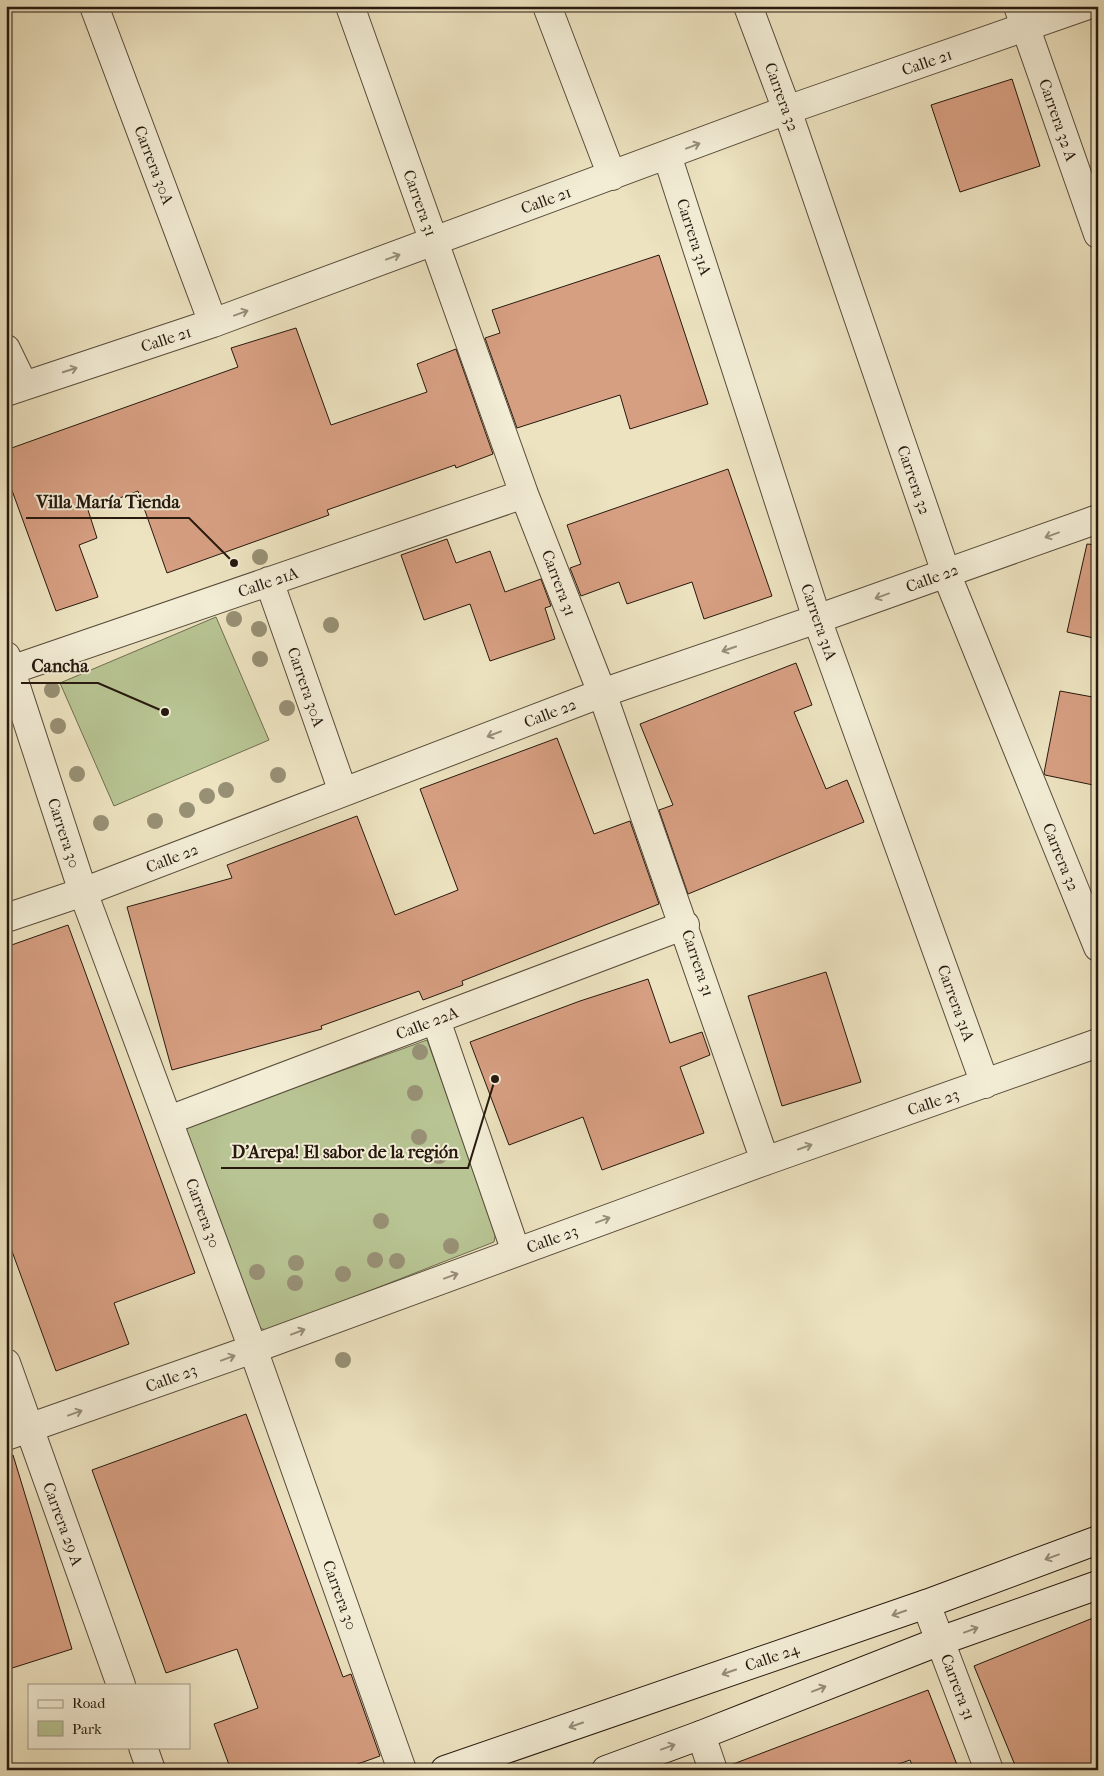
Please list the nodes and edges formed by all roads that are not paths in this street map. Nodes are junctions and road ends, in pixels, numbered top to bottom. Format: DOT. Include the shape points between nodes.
graph roads {
  1 [pos="94,6"];
  2 [pos="350,6"];
  3 [pos="547,6"];
  4 [pos="748,6"];
  5 [pos="1086,6"];
  6 [pos="1022,17"];
  7 [pos="787,110"];
  8 [pos="667,155"];
  9 [pos="612,176"];
  10 [pos="1098,234"];
  11 [pos="434,241"];
  12 [pos="213,323"];
  13 [pos="6,349"];
  14 [pos="15,389"];
  15 [pos="524,494"];
  16 [pos="1098,518"];
  17 [pos="946,573"];
  18 [pos="270,581"];
  19 [pos="817,619"];
  20 [pos="9,663"];
  21 [pos="602,693"];
  22 [pos="343,792"];
  23 [pos="83,892"];
  24 [pos="6,918"];
  25 [pos="685,925"];
  26 [pos="1098,947"];
  27 [pos="436,1020"];
  28 [pos="1098,1043"];
  29 [pos="985,1084"];
  30 [pos="169,1120"];
  31 [pos="765,1161"];
  32 [pos="516,1252"];
  33 [pos="253,1350"];
  34 [pos="6,1363"];
  35 [pos="18,1433"];
  36 [pos="1098,1540"];
  37 [pos="1098,1586"];
  38 [pos="926,1604"];
  39 [pos="940,1641"];
  40 [pos="121,1684"];
  41 [pos="701,1736"];
  42 [pos="143,1748"];
  43 [pos="151,1770"];
  44 [pos="402,1770"];
  45 [pos="445,1770"];
  46 [pos="606,1770"];
  47 [pos="713,1770"];
  48 [pos="989,1770"];
  1 -- 12 [label="street, Carrera 30A"];
  2 -- 11 [label="street, Carrera 31"];
  3 -- 9 [label="street"];
  4 -- 7 [label="street, Carrera 32"];
  5 -- 6 [label="street, Calle 21"];
  6 -- 7 [label="street, Calle 21"];
  6 -- 10 [label="street, Carrera 32 A"];
  8 -- 7 [label="street, Calle 21, one-way"];
  7 -- 17 [label="street, Carrera 32"];
  8 -- 9 [label="street, Calle 21"];
  8 -- 19 [label="street, Carrera 31A"];
  9 -- 11 [label="street, Calle 21"];
  12 -- 11 [label="street, Calle 21, one-way"];
  11 -- 15 [label="street, Carrera 31"];
  14 -- 12 [label="street, Calle 21, one-way"];
  13 -- 14 [label="street"];
  15 -- 18 [label="street, Calle 21A"];
  15 -- 21 [label="street, Carrera 31"];
  16 -- 17 [label="street, Calle 22, one-way"];
  17 -- 19 [label="street, Calle 22, one-way"];
  17 -- 26 [label="street, Carrera 32"];
  18 -- 20 [label="street, Calle 21A"];
  18 -- 22 [label="street, Carrera 30A"];
  19 -- 21 [label="street, Calle 22, one-way"];
  19 -- 29 [label="street, Carrera 31A"];
  20 -- 23 [label="street, Carrera 30"];
  21 -- 22 [label="street, Calle 22, one-way"];
  21 -- 25 [label="street, Carrera 31"];
  22 -- 23 [label="street, Calle 22"];
  23 -- 24 [label="street, Calle 22"];
  23 -- 30 [label="street, Carrera 30"];
  25 -- 27 [label="street, Calle 22A"];
  25 -- 31 [label="street, Carrera 31"];
  27 -- 30 [label="street, Calle 22A"];
  27 -- 32 [label="street"];
  28 -- 29 [label="street, Calle 23"];
  31 -- 29 [label="street, Calle 23, one-way"];
  30 -- 33 [label="street, Carrera 30"];
  32 -- 31 [label="street, Calle 23, one-way"];
  33 -- 32 [label="street, Calle 23, one-way"];
  35 -- 33 [label="street, Calle 23, one-way"];
  33 -- 44 [label="street, Carrera 30"];
  34 -- 35 [label="street, Carrera 29 A"];
  35 -- 40 [label="street, Carrera 29 A"];
  36 -- 38 [label="street, Calle 24, one-way"];
  39 -- 37 [label="street, one-way"];
  38 -- 39 [label="street, Carrera 31"];
  38 -- 45 [label="street, Calle 24, one-way"];
  41 -- 39 [label="street, one-way"];
  39 -- 48 [label="street, Carrera 31"];
  46 -- 41 [label="street, one-way"];
  41 -- 47 [label="street"];
  42 -- 43 [label="street"];
}
